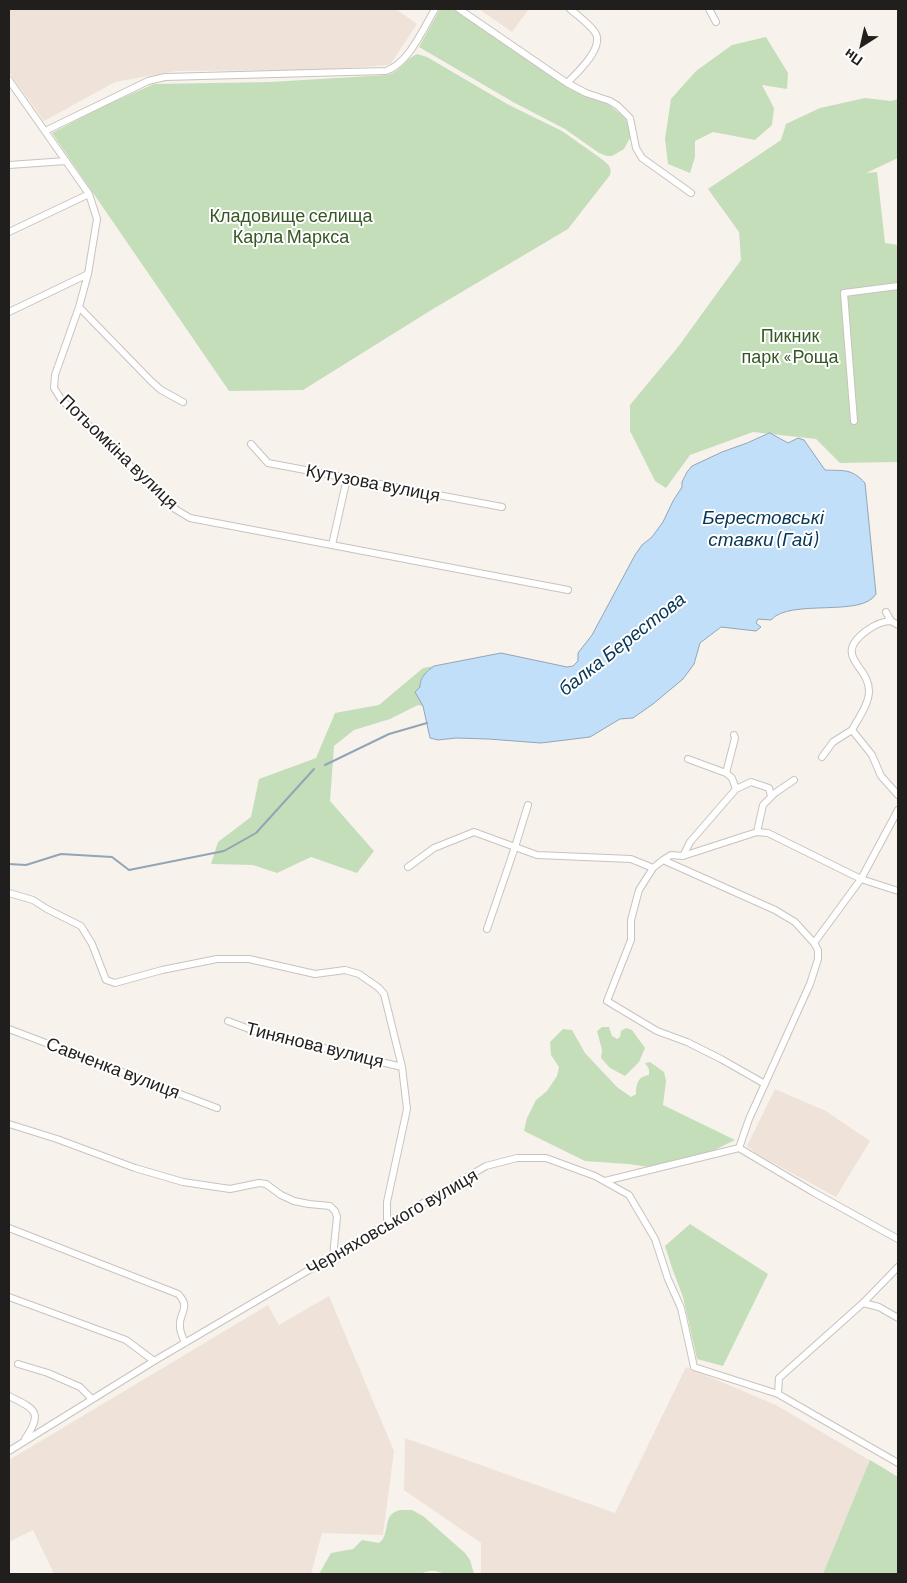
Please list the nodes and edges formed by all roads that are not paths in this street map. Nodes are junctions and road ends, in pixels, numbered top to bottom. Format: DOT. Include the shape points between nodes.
graph roads {
  1 [pos="435,9"];
  2 [pos="459,9"];
  3 [pos="570,9"];
  4 [pos="709,9"];
  5 [pos="716,22"];
  6 [pos="9,80"];
  7 [pos="567,84"];
  8 [pos="45,132"];
  9 [pos="66,161"];
  10 [pos="9,165"];
  11 [pos="691,193"];
  12 [pos="89,194"];
  13 [pos="9,232"];
  14 [pos="88,274"];
  15 [pos="898,286"];
  16 [pos="78,307"];
  17 [pos="9,312"];
  18 [pos="183,402"];
  19 [pos="854,421"];
  20 [pos="251,444"];
  21 [pos="346,478"];
  22 [pos="502,507"];
  23 [pos="332,545"];
  24 [pos="568,590"];
  25 [pos="886,612"];
  26 [pos="891,621"];
  27 [pos="898,626"];
  28 [pos="852,730"];
  29 [pos="734,735"];
  30 [pos="822,757"];
  31 [pos="688,758"];
  32 [pos="726,773"];
  33 [pos="794,780"];
  34 [pos="736,789"];
  35 [pos="898,795"];
  36 [pos="771,796"];
  37 [pos="528,805"];
  38 [pos="898,810"];
  39 [pos="757,832"];
  40 [pos="515,847"];
  41 [pos="683,856"];
  42 [pos="663,860"];
  43 [pos="408,867"];
  44 [pos="653,868"];
  45 [pos="860,879"];
  46 [pos="898,891"];
  47 [pos="9,893"];
  48 [pos="487,929"];
  49 [pos="814,943"];
  50 [pos="228,1021"];
  51 [pos="9,1029"];
  52 [pos="402,1067"];
  53 [pos="765,1084"];
  54 [pos="217,1108"];
  55 [pos="9,1124"];
  56 [pos="738,1148"];
  57 [pos="606,1181"];
  58 [pos="388,1225"];
  59 [pos="9,1228"];
  60 [pos="898,1239"];
  61 [pos="333,1256"];
  62 [pos="898,1267"];
  63 [pos="9,1297"];
  64 [pos="862,1303"];
  65 [pos="898,1318"];
  66 [pos="185,1343"];
  67 [pos="154,1361"];
  68 [pos="18,1364"];
  69 [pos="778,1394"];
  70 [pos="9,1396"];
  71 [pos="92,1399"];
  72 [pos="23,1442"];
  73 [pos="9,1451"];
  74 [pos="898,1463"];
  1 -- 8 [label="street" via="413,46 393,69 165,77 148,81"];
  2 -- 7 [label="street"];
  3 -- 7 [label="street" via="597,36 595,51"];
  4 -- 5 [label="street"];
  6 -- 8 [label="street, Потьомкіна вулиця"];
  7 -- 11 [label="street" via="618,106 630,118 636,148 642,158"];
  8 -- 9 [label="street, Потьомкіна вулиця"];
  9 -- 10 [label="street"];
  9 -- 12 [label="street, Потьомкіна вулиця"];
  12 -- 13 [label="street"];
  12 -- 14 [label="street, Потьомкіна вулиця" via="97,218"];
  14 -- 16 [label="street, Потьомкіна вулиця"];
  14 -- 17 [label="street"];
  15 -- 19 [label="street" via="844,293"];
  16 -- 18 [label="street" via="150,381"];
  16 -- 23 [label="street, Потьомкіна вулиця" via="55,375 54,388 61,399 175,509 190,518"];
  20 -- 21 [label="street, Кутузова вулиця" via="268,463"];
  21 -- 22 [label="street, Кутузова вулиця"];
  21 -- 23 [label="street"];
  23 -- 24 [label="street, Потьомкіна вулиця"];
  25 -- 26 [label="street"];
  26 -- 27 [label="street"];
  26 -- 28 [label="street" via="868,630 855,641 854,660 869,690"];
  28 -- 30 [label="street" via="833,742"];
  28 -- 35 [label="street" via="872,755 880,776"];
  29 -- 32 [label="street"];
  31 -- 32 [label="street"];
  32 -- 34 [label="street"];
  33 -- 36 [label="street"];
  34 -- 36 [label="street" via="752,782 769,788"];
  34 -- 41 [label="street" via="690,842"];
  36 -- 39 [label="street" via="763,805"];
  37 -- 40 [label="street"];
  38 -- 45 [label="street"];
  39 -- 41 [label="street"];
  39 -- 45 [label="street" via="768,833"];
  40 -- 43 [label="street" via="474,832 434,848"];
  40 -- 44 [label="street" via="538,855 631,860"];
  40 -- 48 [label="street"];
  41 -- 42 [label="street" via="671,855"];
  42 -- 44 [label="street"];
  42 -- 49 [label="street" via="775,910 795,922"];
  44 -- 53 [label="street" via="639,890 631,920 631,940 607,1001"];
  45 -- 46 [label="street"];
  45 -- 49 [label="street"];
  47 -- 52 [label="street" via="33,900 81,926 106,980 115,982 217,959 250,959 315,974 345,970 359,974 384,994"];
  49 -- 53 [label="street" via="818,959 810,984"];
  50 -- 52 [label="street, Тинянова вулиця" via="257,1032"];
  51 -- 54 [label="street, Савченка вулиця"];
  52 -- 58 [label="street" via="407,1108 387,1202"];
  53 -- 56 [label="street"];
  55 -- 61 [label="street" via="183,1182 230,1189 260,1183 294,1201 330,1206 336,1217"];
  56 -- 57 [label="street"];
  56 -- 60 [label="street"];
  57 -- 58 [label="street, Черняховського вулиця" via="546,1158 517,1158 486,1166"];
  57 -- 69 [label="street, Черняховського вулиця" via="629,1195 655,1238 681,1308 694,1367"];
  58 -- 61 [label="street, Черняховського вулиця"];
  59 -- 66 [label="street" via="178,1294 184,1300 179,1327"];
  61 -- 66 [label="street, Черняховського вулиця"];
  62 -- 64 [label="street"];
  63 -- 67 [label="street" via="126,1340"];
  64 -- 65 [label="street" via="879,1307"];
  64 -- 69 [label="street" via="779,1378"];
  66 -- 67 [label="street, Черняховського вулиця"];
  67 -- 71 [label="street, Черняховського вулиця"];
  68 -- 71 [label="street" via="80,1387"];
  69 -- 74 [label="street"];
  70 -- 72 [label="street" via="33,1409 34,1424"];
  71 -- 72 [label="street, Черняховського вулиця"];
  72 -- 73 [label="street, Черняховського вулиця"];
}
